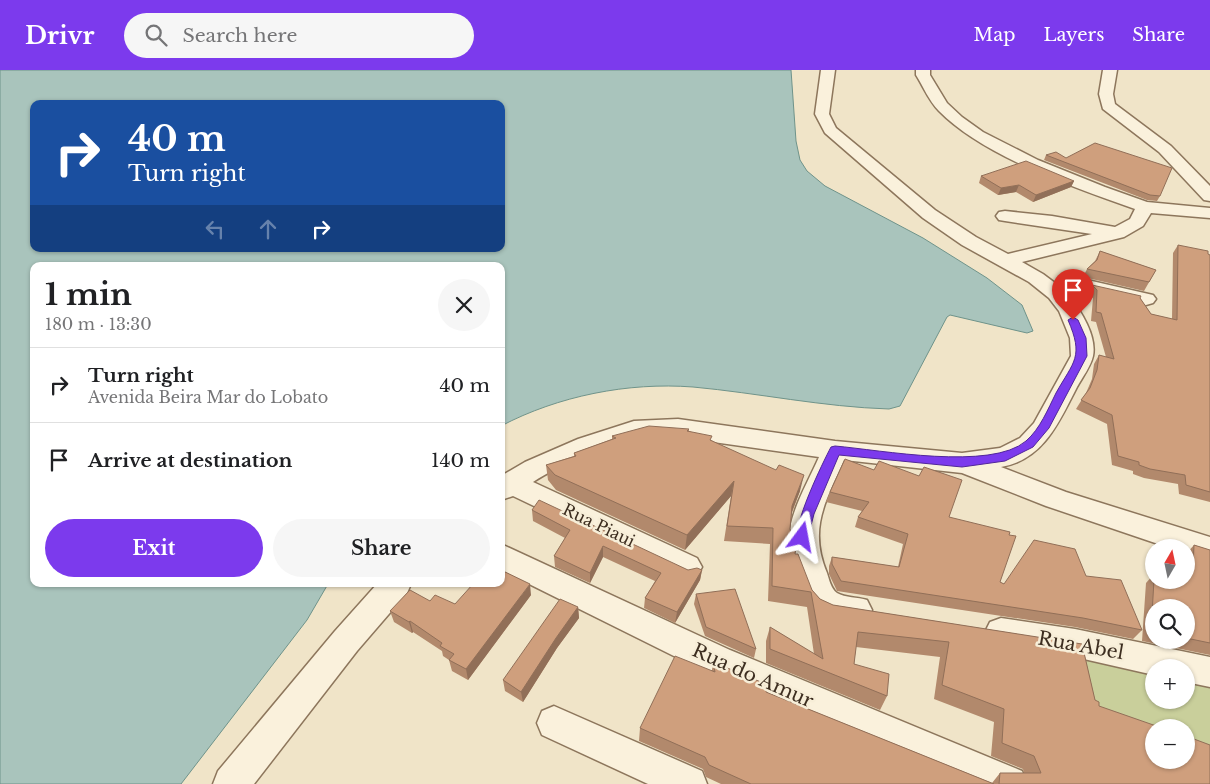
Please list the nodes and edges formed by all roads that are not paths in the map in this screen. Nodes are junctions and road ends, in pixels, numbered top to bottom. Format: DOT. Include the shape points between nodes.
graph roads {
  1 [pos="828,70"];
  2 [pos="923,70"];
  3 [pos="1110,70"];
  4 [pos="1210,196"];
  5 [pos="1145,207"];
  6 [pos="1210,213"];
  7 [pos="1005,216"];
  8 [pos="1116,233"];
  9 [pos="1005,261"];
  10 [pos="1056,294"];
  11 [pos="1146,299"];
  12 [pos="835,450"];
  13 [pos="962,462"];
  14 [pos="506,487"];
  15 [pos="1210,549"];
  16 [pos="505,558"];
  17 [pos="687,567"];
  18 [pos="393,587"];
  19 [pos="880,614"];
  20 [pos="978,628"];
  21 [pos="1210,672"];
  22 [pos="554,723"];
  23 [pos="231,784"];
  24 [pos="689,784"];
  25 [pos="1009,784"];
  1 -- 9 [label="street" via="822,114 830,130 929,214"];
  2 -- 5 [label="street" via="942,106 978,135 1023,159"];
  3 -- 4 [label="street" via="1106,94 1108,106 1165,149"];
  5 -- 6 [label="street"];
  5 -- 8 [label="street" via="1137,222"];
  7 -- 8 [label="street"];
  8 -- 9 [label="street"];
  9 -- 10 [label="street" via="1030,274"];
  10 -- 11 [label="street" via="1083,284"];
  10 -- 13 [label="street" via="1078,329 1082,356 1043,428 1029,444 1005,457"];
  12 -- 13 [label="street"];
  12 -- 14 [label="street" via="678,428 634,430 587,445 534,468"];
  12 -- 19 [label="street" via="807,514 802,537 806,559 822,599 832,606"];
  13 -- 15 [label="street" via="1056,499"];
  14 -- 17 [label="street, Rua Piaui"];
  16 -- 25 [label="street, Rua do Amur" via="718,660"];
  18 -- 23 [label="street"];
  20 -- 21 [label="street, Rua Abel" via="1076,643"];
  22 -- 24 [label="street"];
}
